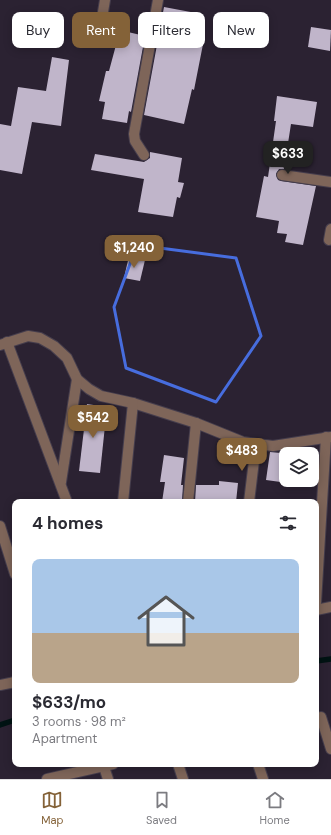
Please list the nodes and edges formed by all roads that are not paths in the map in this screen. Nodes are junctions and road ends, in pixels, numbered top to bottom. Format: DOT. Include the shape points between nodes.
graph roads {
  1 [pos="105,0"];
  2 [pos="158,0"];
  3 [pos="103,12"];
  4 [pos="144,155"];
  5 [pos="282,175"];
  6 [pos="331,182"];
  7 [pos="331,229"];
  8 [pos="329,240"];
  9 [pos="4,343"];
  10 [pos="77,379"];
  11 [pos="133,403"];
  12 [pos="196,423"];
  13 [pos="328,437"];
  14 [pos="256,444"];
  15 [pos="61,484"];
  16 [pos="66,499"];
  17 [pos="123,499"];
  18 [pos="188,499"];
  19 [pos="249,499"];
  20 [pos="0,526"];
  21 [pos="319,562"];
  22 [pos="12,564"];
  23 [pos="331,607"];
  24 [pos="319,609"];
  25 [pos="12,683"];
  26 [pos="0,685"];
  27 [pos="323,717"];
  28 [pos="331,749"];
  29 [pos="103,767"];
  30 [pos="108,767"];
  31 [pos="179,767"];
  32 [pos="259,767"];
  33 [pos="47,779"];
  34 [pos="108,779"];
  35 [pos="183,779"];
  36 [pos="263,779"];
  1 -- 3 [label="street"];
  2 -- 4 [label="street" via="134,134 135,141"];
  5 -- 6 [label="street"];
  7 -- 8 [label="street"];
  9 -- 10 [label="street" via="28,336 40,338 67,358"];
  9 -- 15 [label="street"];
  10 -- 11 [label="street" via="89,390 101,396"];
  10 -- 15 [label="street"];
  11 -- 12 [label="street"];
  11 -- 17 [label="street"];
  12 -- 14 [label="street" via="243,442"];
  12 -- 18 [label="street"];
  13 -- 14 [label="street" via="273,446"];
  13 -- 21 [label="street"];
  14 -- 19 [label="street"];
  15 -- 16 [label="street"];
  20 -- 22 [label="street"];
  23 -- 24 [label="street"];
  25 -- 26 [label="street"];
  27 -- 28 [label="street"];
  29 -- 33 [label="street"];
  30 -- 34 [label="street"];
  31 -- 35 [label="street"];
  32 -- 36 [label="street"];
}
